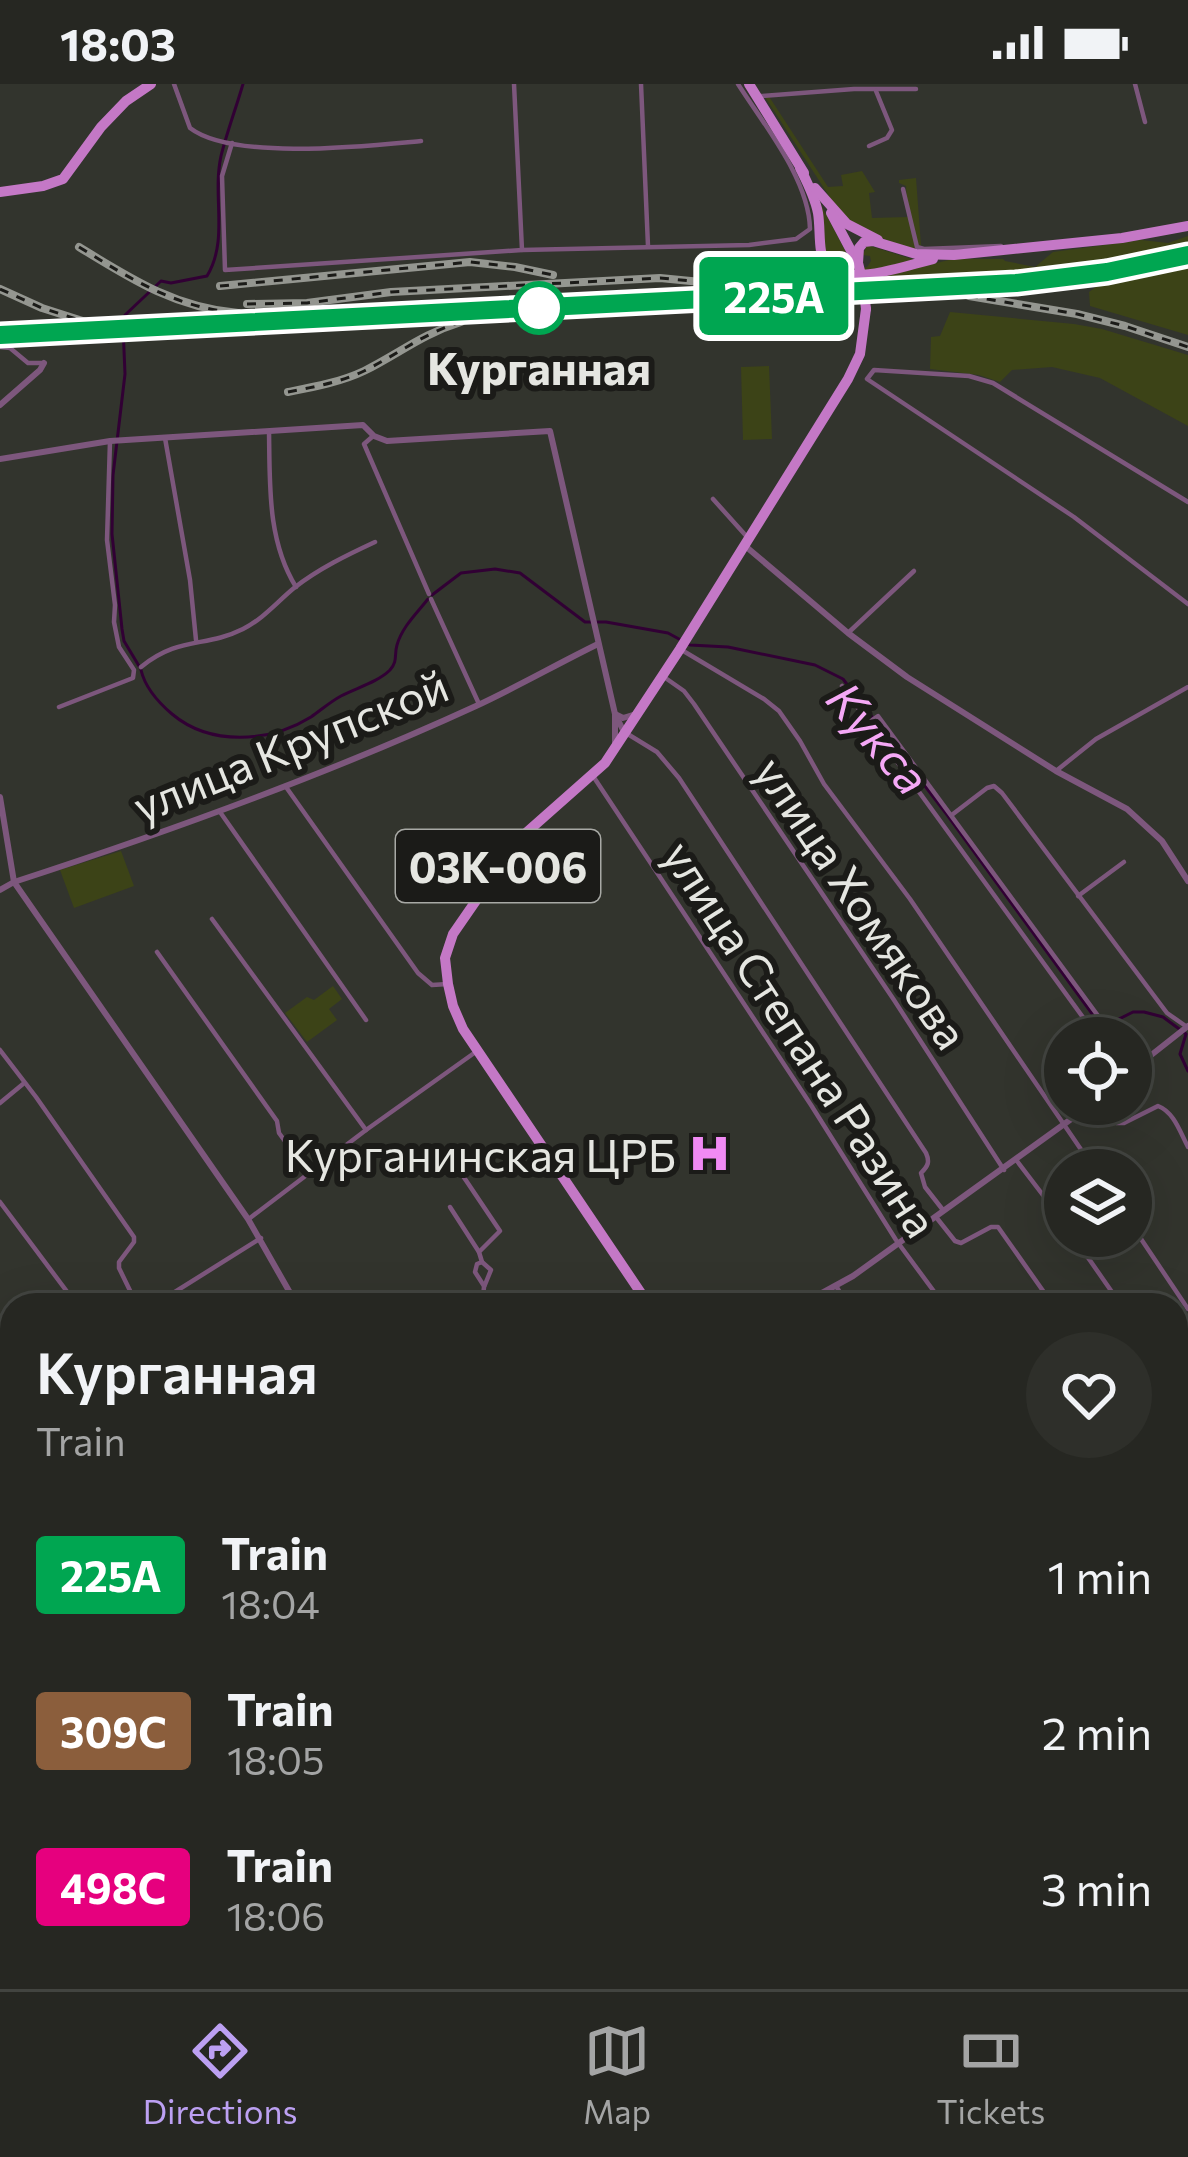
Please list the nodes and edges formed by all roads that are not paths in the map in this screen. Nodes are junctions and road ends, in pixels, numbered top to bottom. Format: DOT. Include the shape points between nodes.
graph roads {
  1 [pos="151,84"];
  2 [pos="174,84"];
  3 [pos="514,84"];
  4 [pos="641,84"];
  5 [pos="738,84"];
  6 [pos="748,84"];
  7 [pos="1135,84"];
  8 [pos="916,89"];
  9 [pos="877,91"];
  10 [pos="758,97"];
  11 [pos="1144,122"];
  12 [pos="421,141"];
  13 [pos="229,142"];
  14 [pos="869,146"];
  15 [pos="800,168"];
  16 [pos="902,189"];
  17 [pos="0,192"];
  18 [pos="820,194"];
  19 [pos="1188,226"];
  20 [pos="648,246"];
  21 [pos="898,248"];
  22 [pos="522,250"];
  23 [pos="1002,251"];
  24 [pos="954,254"];
  25 [pos="858,263"];
  26 [pos="1,347"];
  27 [pos="44,363"];
  28 [pos="0,405"];
  29 [pos="269,430"];
  30 [pos="374,436"];
  31 [pos="165,438"];
  32 [pos="114,441"];
  33 [pos="0,459"];
  34 [pos="713,500"];
  35 [pos="1188,502"];
  36 [pos="375,542"];
  37 [pos="746,542"];
  38 [pos="914,571"];
  39 [pos="296,586"];
  40 [pos="1188,604"];
  41 [pos="848,633"];
  42 [pos="196,641"];
  43 [pos="598,644"];
  44 [pos="683,645"];
  45 [pos="137,669"];
  46 [pos="663,676"];
  47 [pos="842,686"];
  48 [pos="1188,688"];
  49 [pos="479,704"];
  50 [pos="59,707"];
  51 [pos="639,713"];
  52 [pos="615,715"];
  53 [pos="872,720"];
  54 [pos="626,733"];
  55 [pos="615,748"];
  56 [pos="1056,771"];
  57 [pos="593,776"];
  58 [pos="286,787"];
  59 [pos="0,797"];
  60 [pos="220,812"];
  61 [pos="951,814"];
  62 [pos="1124,862"];
  63 [pos="1188,881"];
  64 [pos="14,882"];
  65 [pos="0,890"];
  66 [pos="1078,896"];
  67 [pos="212,919"];
  68 [pos="158,952"];
  69 [pos="448,984"];
  70 [pos="1083,1017"];
  71 [pos="1099,1017"];
  72 [pos="366,1020"];
  73 [pos="1185,1029"];
  74 [pos="0,1050"];
  75 [pos="477,1051"];
  76 [pos="1152,1055"];
  77 [pos="24,1083"];
  78 [pos="1044,1095"];
  79 [pos="0,1103"];
  80 [pos="1152,1109"];
  81 [pos="1063,1125"];
  82 [pos="366,1130"];
  83 [pos="1188,1147"];
  84 [pos="1017,1161"];
  85 [pos="1004,1169"];
  86 [pos="308,1172"];
  87 [pos="463,1176"];
  88 [pos="1044,1196"];
  89 [pos="0,1202"];
  90 [pos="450,1207"];
  91 [pos="940,1214"];
  92 [pos="248,1219"];
  93 [pos="261,1238"];
  94 [pos="899,1244"];
  95 [pos="479,1252"];
  96 [pos="1152,1255"];
  97 [pos="1088,1257"];
  98 [pos="482,1262"];
  99 [pos="836,1286"];
  100 [pos="484,1287"];
  101 [pos="68,1293"];
  102 [pos="131,1293"];
  103 [pos="173,1293"];
  104 [pos="291,1293"];
  105 [pos="483,1293"];
  106 [pos="641,1293"];
  107 [pos="823,1293"];
  108 [pos="840,1293"];
  109 [pos="935,1293"];
  110 [pos="1045,1293"];
  111 [pos="1113,1293"];
  112 [pos="1177,1293"];
  1 -- 17 [label="main road" via="100,127 58,182"];
  2 -- 13 [label="street" via="194,133"];
  3 -- 22 [label="street"];
  4 -- 20 [label="street"];
  5 -- 20 [label="street" via="801,188 810,229 766,244"];
  6 -- 10 [label="main road, 03К-006"];
  7 -- 11 [label="street"];
  8 -- 9 [label="street"];
  9 -- 10 [label="street"];
  9 -- 14 [label="street" via="892,130"];
  10 -- 15 [label="main road, 03К-006"];
  12 -- 13 [label="street" via="352,148"];
  13 -- 22 [label="street" via="221,191 225,270"];
  15 -- 18 [label="main road, 03К-006"];
  15 -- 24 [label="main road" via="815,200 826,266 868,274"];
  16 -- 23 [label="street" via="917,247"];
  18 -- 21 [label="main road" via="848,224"];
  18 -- 25 [label="main road, 03К-006"];
  19 -- 23 [label="main road"];
  20 -- 22 [label="street"];
  21 -- 24 [label="main road"];
  21 -- 25 [label="main road" via="865,242"];
  23 -- 24 [label="main road"];
  25 -- 37 [label="main road, 03К-006, bridge" via="866,309 860,354"];
  26 -- 27 [label="street"];
  27 -- 28 [label="street"];
  29 -- 30 [label="street" via="363,425"];
  29 -- 31 [label="street"];
  29 -- 39 [label="street" via="275,533"];
  30 -- 43 [label="street" via="550,431"];
  30 -- 49 [label="street" via="364,444"];
  31 -- 32 [label="street"];
  31 -- 42 [label="street"];
  32 -- 33 [label="street"];
  32 -- 45 [label="street" via="107,540 114,622 119,647"];
  34 -- 37 [label="street"];
  35 -- 40 [label="street" via="993,383 874,370 867,380"];
  36 -- 39 [label="street"];
  37 -- 41 [label="street"];
  37 -- 44 [label="main road, 03К-006"];
  38 -- 41 [label="street"];
  39 -- 42 [label="street" via="241,630"];
  41 -- 56 [label="street"];
  42 -- 45 [label="street"];
  43 -- 49 [label="street, улица Крупской"];
  43 -- 52 [label="street"];
  44 -- 46 [label="main road, 03К-006"];
  44 -- 78 [label="street" via="779,711"];
  45 -- 50 [label="street" via="128,681"];
  46 -- 51 [label="main road, 03К-006"];
  46 -- 85 [label="street, улица Хомякова" via="694,704"];
  47 -- 53 [label="street"];
  48 -- 56 [label="street"];
  49 -- 58 [label="street, улица Крупской"];
  51 -- 52 [label="street"];
  51 -- 54 [label="main road, 03К-006"];
  52 -- 54 [label="street"];
  52 -- 55 [label="street"];
  53 -- 61 [label="street" via="878,716"];
  53 -- 70 [label="street"];
  54 -- 55 [label="main road, 03К-006"];
  54 -- 91 [label="street" via="679,778 796,951 926,1153 921,1180"];
  55 -- 57 [label="main road, 03К-006"];
  56 -- 63 [label="street" via="1127,809"];
  57 -- 69 [label="main road, 03К-006" via="502,860 453,934"];
  57 -- 94 [label="street, улица Степана Разина"];
  58 -- 60 [label="street, улица Крупской"];
  58 -- 69 [label="street" via="418,973 431,985"];
  59 -- 64 [label="street"];
  60 -- 64 [label="street, улица Крупской"];
  60 -- 72 [label="street"];
  61 -- 66 [label="street" via="994,787"];
  61 -- 71 [label="street"];
  62 -- 66 [label="street"];
  64 -- 65 [label="street, улица Крупской"];
  64 -- 92 [label="street"];
  66 -- 73 [label="street"];
  67 -- 82 [label="street"];
  68 -- 86 [label="street"];
  69 -- 75 [label="main road"];
  73 -- 76 [label="street"];
  74 -- 77 [label="street"];
  75 -- 82 [label="street"];
  75 -- 106 [label="main road"];
  77 -- 79 [label="street"];
  77 -- 102 [label="street" via="134,1238 119,1262"];
  80 -- 83 [label="street" via="1170,1112"];
  81 -- 84 [label="street"];
  82 -- 86 [label="street"];
  84 -- 85 [label="street"];
  84 -- 88 [label="street"];
  85 -- 91 [label="street"];
  86 -- 92 [label="street"];
  87 -- 95 [label="street" via="500,1231"];
  89 -- 101 [label="street"];
  90 -- 95 [label="street"];
  91 -- 94 [label="street"];
  91 -- 110 [label="street" via="961,1243 998,1227"];
  92 -- 93 [label="street"];
  93 -- 103 [label="street"];
  93 -- 104 [label="street"];
  94 -- 99 [label="street"];
  94 -- 109 [label="street, улица Степана Разина"];
  95 -- 98 [label="street"];
  96 -- 112 [label="street"];
  97 -- 111 [label="street"];
  98 -- 100 [label="street" via="491,1270"];
  98 -- 100 [label="street" via="475,1272"];
  99 -- 107 [label="street"];
  99 -- 108 [label="street"];
  100 -- 105 [label="street"];
}
